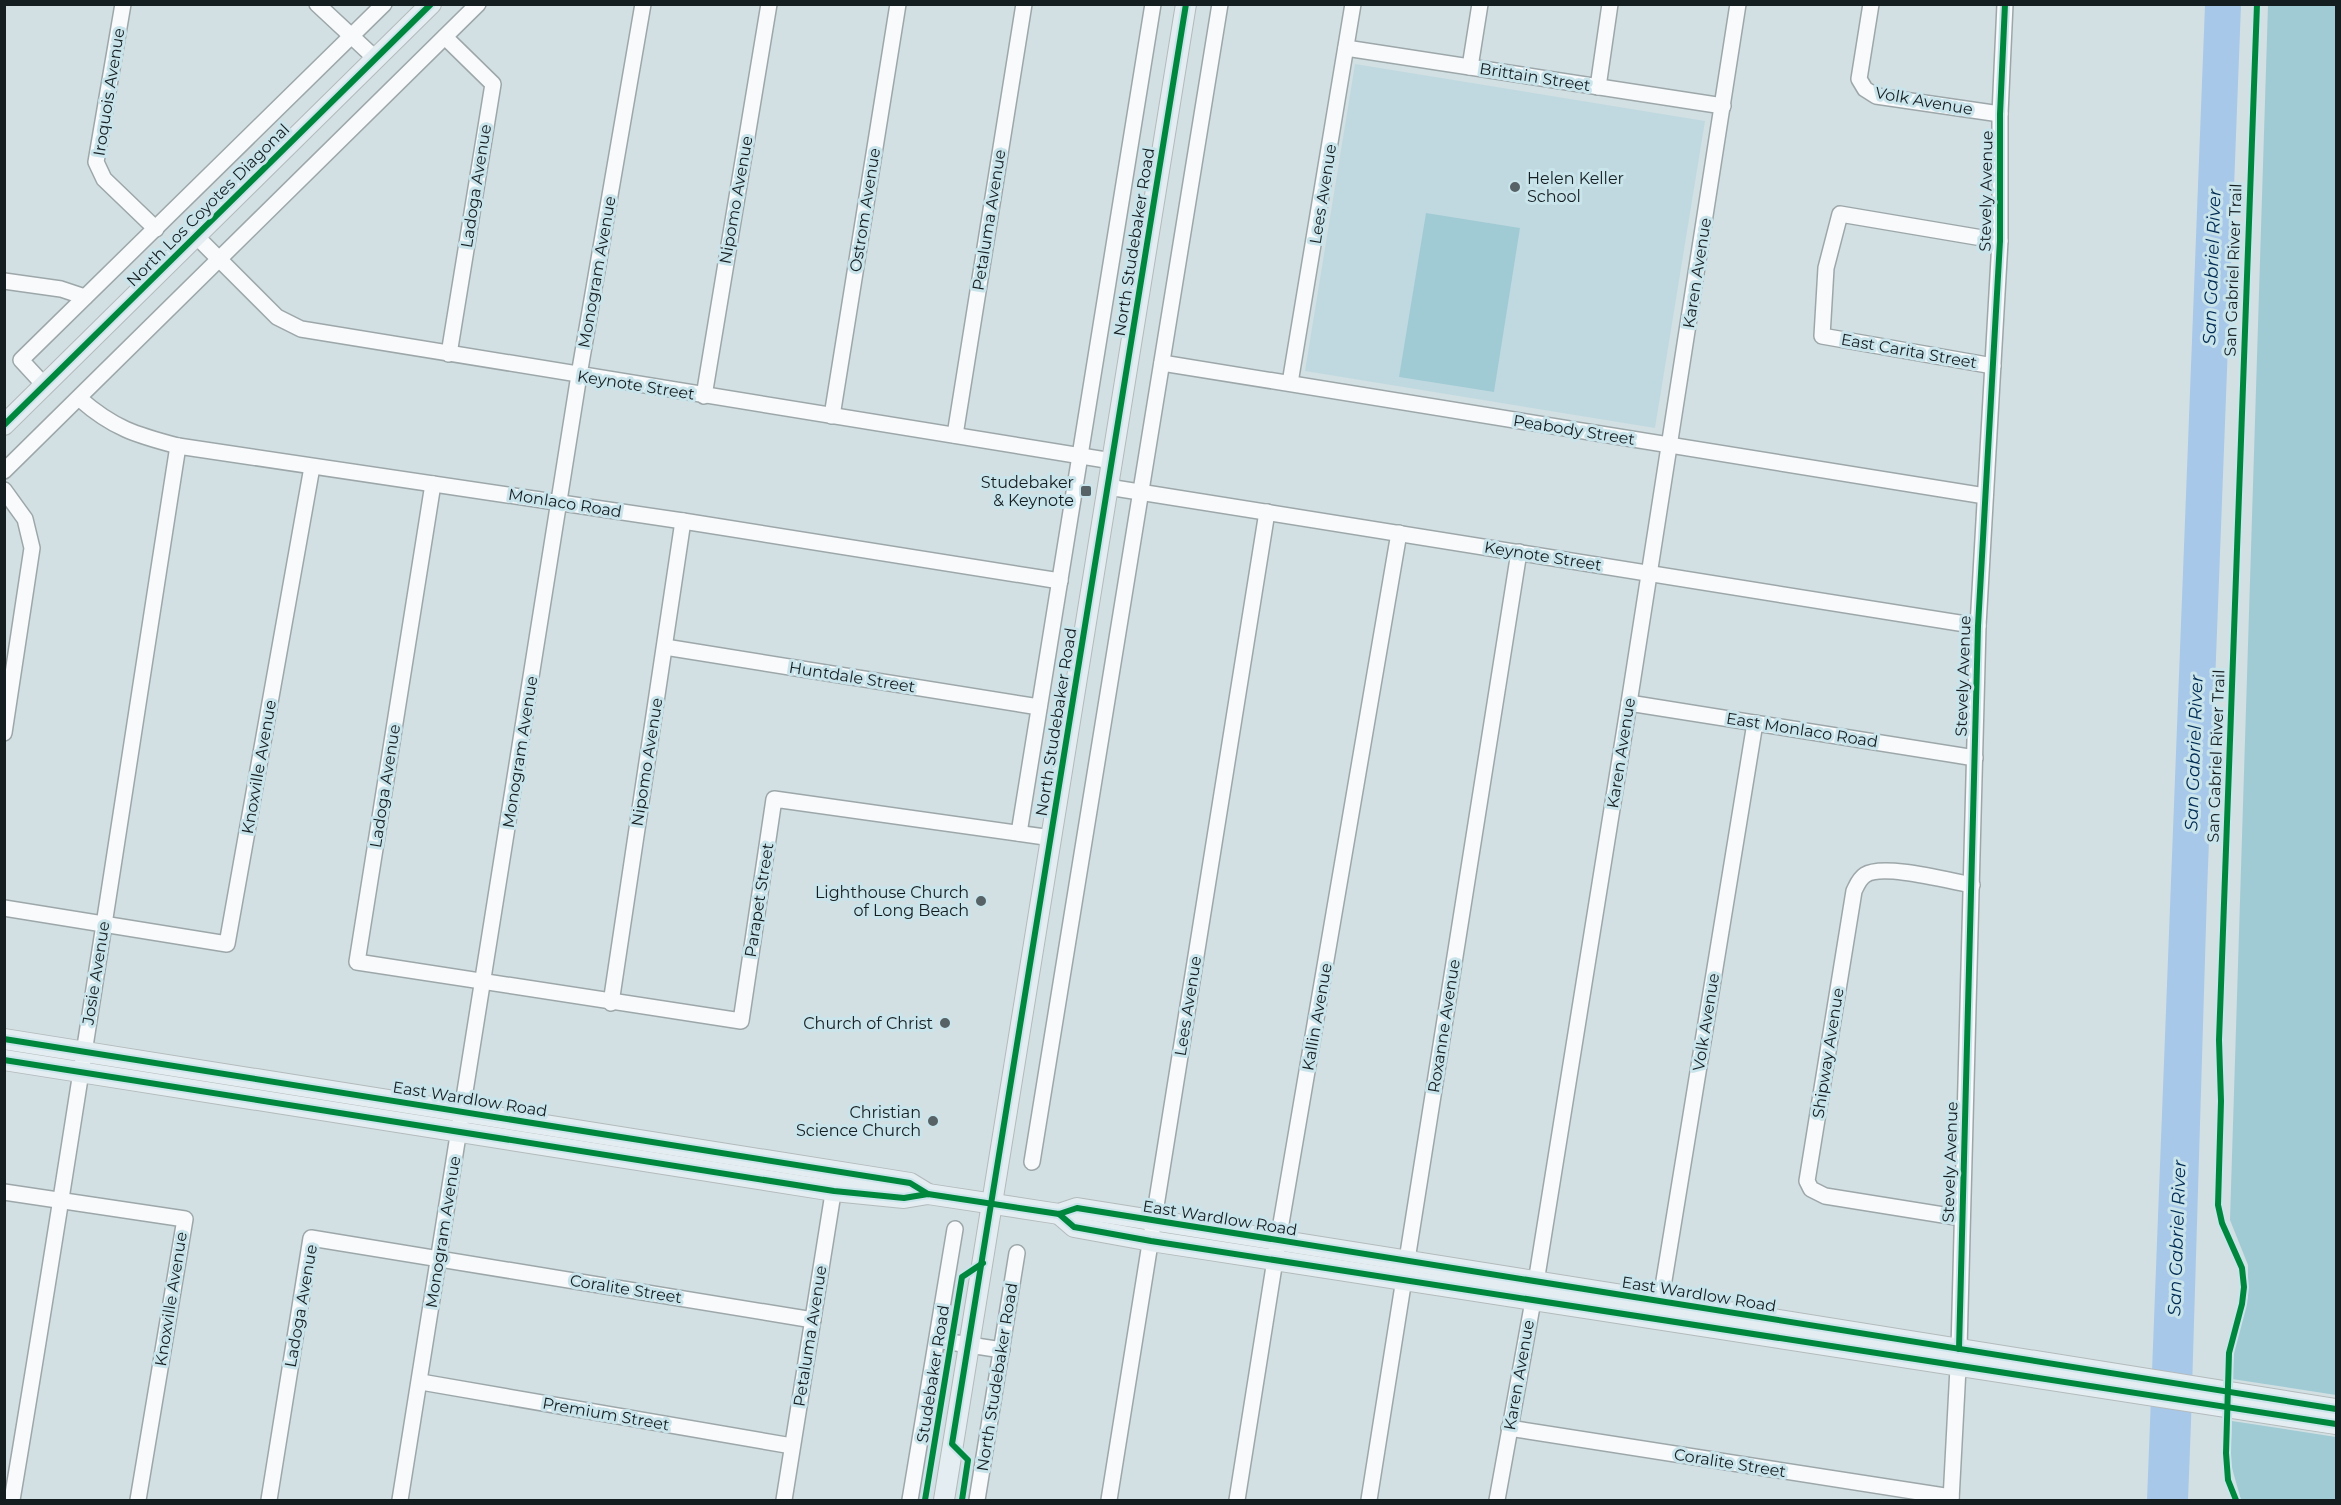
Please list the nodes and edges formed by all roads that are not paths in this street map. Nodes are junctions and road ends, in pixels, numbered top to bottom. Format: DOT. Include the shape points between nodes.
graph roads {
  1 [pos="123,4"];
  2 [pos="317,4"];
  3 [pos="384,4"];
  4 [pos="431,4"];
  5 [pos="478,4"];
  6 [pos="643,4"];
  7 [pos="769,4"];
  8 [pos="898,4"];
  9 [pos="1024,4"];
  10 [pos="1153,4"];
  11 [pos="1186,4"];
  12 [pos="1220,4"];
  13 [pos="1353,4"];
  14 [pos="1480,4"];
  15 [pos="1610,4"];
  16 [pos="1738,4"];
  17 [pos="1871,4"];
  18 [pos="2005,4"];
  19 [pos="351,36"];
  20 [pos="445,37"];
  21 [pos="1346,48"];
  22 [pos="376,59"];
  23 [pos="1470,67"];
  24 [pos="1598,87"];
  25 [pos="1723,106"];
  26 [pos="2000,114"];
  27 [pos="156,229"];
  28 [pos="196,236"];
  29 [pos="2000,241"];
  30 [pos="218,260"];
  31 [pos="4,280"];
  32 [pos="85,297"];
  33 [pos="448,354"];
  34 [pos="1162,363"];
  35 [pos="1993,366"];
  36 [pos="579,375"];
  37 [pos="1290,383"];
  38 [pos="44,385"];
  39 [pos="704,396"];
  40 [pos="80,399"];
  41 [pos="832,416"];
  42 [pos="4,426"];
  43 [pos="955,435"];
  44 [pos="178,446"];
  45 [pos="1670,446"];
  46 [pos="1080,456"];
  47 [pos="1112,461"];
  48 [pos="312,467"];
  49 [pos="4,471"];
  50 [pos="433,484"];
  51 [pos="1108,486"];
  52 [pos="4,490"];
  53 [pos="1142,492"];
  54 [pos="1985,496"];
  55 [pos="559,502"];
  56 [pos="1268,512"];
  57 [pos="683,521"];
  58 [pos="1399,533"];
  59 [pos="1519,552"];
  60 [pos="1649,574"];
  61 [pos="1060,581"];
  62 [pos="1978,626"];
  63 [pos="665,647"];
  64 [pos="1629,703"];
  65 [pos="1039,707"];
  66 [pos="1755,723"];
  67 [pos="5,732"];
  68 [pos="1975,758"];
  69 [pos="1019,833"];
  70 [pos="1052,838"];
  71 [pos="1972,885"];
  72 [pos="4,908"];
  73 [pos="104,925"];
  74 [pos="484,983"];
  75 [pos="611,1003"];
  76 [pos="4,1039"];
  77 [pos="83,1051"];
  78 [pos="4,1060"];
  79 [pos="79,1072"];
  80 [pos="462,1112"];
  81 [pos="459,1132"];
  82 [pos="1032,1162"];
  83 [pos="837,1171"];
  84 [pos="834,1191"];
  85 [pos="4,1192"];
  86 [pos="928,1194"];
  87 [pos="62,1201"];
  88 [pos="992,1203"];
  89 [pos="1962,1218"];
  90 [pos="955,1229"];
  91 [pos="1152,1231"];
  92 [pos="1277,1251"];
  93 [pos="1017,1253"];
  94 [pos="439,1259"];
  95 [pos="1405,1271"];
  96 [pos="1534,1291"];
  97 [pos="1659,1311"];
  98 [pos="813,1320"];
  99 [pos="937,1340"];
  100 [pos="968,1345"];
  101 [pos="1002,1350"];
  102 [pos="1959,1358"];
  103 [pos="421,1382"];
  104 [pos="2246,1402"];
  105 [pos="2337,1409"];
  106 [pos="2337,1424"];
  107 [pos="1509,1428"];
  108 [pos="792,1446"];
  109 [pos="1951,1499"];
  110 [pos="12,1500"];
  111 [pos="138,1500"];
  112 [pos="269,1500"];
  113 [pos="400,1500"];
  114 [pos="784,1500"];
  115 [pos="910,1500"];
  116 [pos="944,1500"];
  117 [pos="977,1500"];
  118 [pos="1109,1500"];
  119 [pos="1238,1500"];
  120 [pos="1369,1500"];
  121 [pos="1497,1500"];
  1 -- 27 [label="street, Iroquois Avenue" via="96,162 104,179"];
  2 -- 19 [label="street"];
  3 -- 19 [label="street, North Los Coyotes Diagonal"];
  4 -- 22 [label="main road, North Los Coyotes Diagonal"];
  5 -- 20 [label="street"];
  6 -- 36 [label="street, Monogram Avenue"];
  7 -- 39 [label="street, Nipomo Avenue"];
  8 -- 41 [label="street, Ostrom Avenue"];
  9 -- 43 [label="street, Petaluma Avenue"];
  10 -- 46 [label="street, North Studebaker Road"];
  11 -- 47 [label="main road, North Studebaker Road"];
  12 -- 34 [label="street"];
  13 -- 21 [label="street, Lees Avenue"];
  14 -- 23 [label="street"];
  15 -- 24 [label="street"];
  16 -- 25 [label="street, Karen Avenue"];
  17 -- 26 [label="street, Volk Avenue" via="1859,79 1865,89 1876,96"];
  18 -- 26 [label="street, Stevely Avenue"];
  19 -- 22 [label="street"];
  19 -- 27 [label="street, North Los Coyotes Diagonal"];
  20 -- 30 [label="street"];
  20 -- 33 [label="street, Ladoga Avenue" via="493,84"];
  21 -- 23 [label="street, Brittain Street"];
  21 -- 37 [label="street, Lees Avenue"];
  22 -- 28 [label="main road, North Los Coyotes Diagonal"];
  23 -- 24 [label="street, Brittain Street"];
  24 -- 25 [label="street, Brittain Street"];
  25 -- 45 [label="street, Karen Avenue"];
  26 -- 29 [label="street, Stevely Avenue"];
  27 -- 32 [label="street, North Los Coyotes Diagonal"];
  28 -- 30 [label="street, Keynote Street"];
  28 -- 38 [label="main road, North Los Coyotes Diagonal"];
  29 -- 35 [label="street, Stevely Avenue"];
  29 -- 35 [label="street, East Carita Street" via="1840,214 1826,268 1822,336"];
  30 -- 33 [label="street, Keynote Street" via="277,317 301,329"];
  30 -- 40 [label="street"];
  31 -- 32 [label="street"];
  32 -- 38 [label="street, North Los Coyotes Diagonal" via="21,360"];
  33 -- 36 [label="street, Keynote Street"];
  34 -- 37 [label="street, Peabody Street"];
  34 -- 53 [label="street"];
  35 -- 54 [label="street, Stevely Avenue"];
  36 -- 39 [label="street, Keynote Street"];
  36 -- 55 [label="street, Monogram Avenue"];
  37 -- 45 [label="street, Peabody Street"];
  38 -- 42 [label="main road, North Los Coyotes Diagonal"];
  39 -- 41 [label="street, Keynote Street"];
  40 -- 44 [label="street, Monlaco Road" via="107,422 139,436"];
  40 -- 49 [label="street"];
  41 -- 43 [label="street, Keynote Street"];
  43 -- 46 [label="street, Keynote Street"];
  44 -- 48 [label="street, Monlaco Road"];
  44 -- 73 [label="street, Josie Avenue"];
  45 -- 54 [label="street, Peabody Street"];
  45 -- 60 [label="street, Karen Avenue"];
  46 -- 47 [label="street, Keynote Street"];
  46 -- 61 [label="street, North Studebaker Road"];
  47 -- 51 [label="main road, North Studebaker Road"];
  48 -- 50 [label="street, Monlaco Road"];
  48 -- 73 [label="street, Knoxville Avenue" via="227,944"];
  50 -- 55 [label="street, Monlaco Road"];
  50 -- 74 [label="street, Ladoga Avenue" via="357,962"];
  51 -- 53 [label="street, Keynote Street"];
  51 -- 70 [label="main road, North Studebaker Road"];
  52 -- 67 [label="street" via="25,519 32,548"];
  53 -- 56 [label="street, Keynote Street"];
  53 -- 82 [label="street"];
  54 -- 62 [label="street, Stevely Avenue"];
  55 -- 57 [label="street, Monlaco Road"];
  55 -- 74 [label="street, Monogram Avenue"];
  56 -- 58 [label="street, Keynote Street"];
  56 -- 91 [label="street, Lees Avenue"];
  57 -- 61 [label="street, Monlaco Road"];
  57 -- 63 [label="street, Nipomo Avenue"];
  58 -- 59 [label="street, Keynote Street"];
  58 -- 92 [label="street, Kallin Avenue"];
  59 -- 60 [label="street, Keynote Street"];
  59 -- 95 [label="street, Roxanne Avenue"];
  60 -- 62 [label="street, Keynote Street"];
  60 -- 64 [label="street, Karen Avenue"];
  61 -- 65 [label="street, North Studebaker Road"];
  62 -- 68 [label="street, Stevely Avenue"];
  63 -- 65 [label="street, Huntdale Street"];
  63 -- 75 [label="street, Nipomo Avenue"];
  64 -- 66 [label="street, East Monlaco Road"];
  64 -- 96 [label="street, Karen Avenue"];
  65 -- 69 [label="street, North Studebaker Road"];
  66 -- 68 [label="street, East Monlaco Road"];
  66 -- 97 [label="street, Volk Avenue"];
  68 -- 71 [label="street, Stevely Avenue"];
  69 -- 70 [label="street, Parapet Street"];
  69 -- 75 [label="street, Parapet Street" via="774,800 741,1021"];
  70 -- 88 [label="main road, North Studebaker Road"];
  71 -- 89 [label="street, Stevely Avenue"];
  71 -- 89 [label="street, Shipway Avenue" via="1888,871 1865,875 1858,882 1807,1181 1811,1189 1825,1196"];
  72 -- 73 [label="street"];
  73 -- 77 [label="street, Josie Avenue"];
  74 -- 75 [label="street, Parapet Street"];
  74 -- 80 [label="street, Monogram Avenue"];
  76 -- 77 [label="main road, East Wardlow Road"];
  77 -- 79 [label="street, Josie Avenue"];
  77 -- 80 [label="main road, East Wardlow Road"];
  78 -- 79 [label="main road, East Wardlow Road"];
  79 -- 81 [label="main road, East Wardlow Road"];
  79 -- 87 [label="street, Josie Avenue"];
  80 -- 81 [label="street, Monogram Avenue"];
  80 -- 83 [label="main road, East Wardlow Road"];
  81 -- 84 [label="main road, East Wardlow Road"];
  81 -- 94 [label="street, Monogram Avenue"];
  83 -- 84 [label="street, Petaluma Avenue"];
  83 -- 86 [label="main road, East Wardlow Road" via="910,1183"];
  84 -- 86 [label="main road, East Wardlow Road" via="904,1198"];
  84 -- 98 [label="street, Petaluma Avenue"];
  85 -- 87 [label="street"];
  86 -- 88 [label="main road, East Wardlow Road"];
  87 -- 110 [label="street, Josie Avenue"];
  87 -- 111 [label="street, Knoxville Avenue" via="185,1219"];
  88 -- 91 [label="main road, East Wardlow Road" via="1059,1214 1074,1227"];
  88 -- 100 [label="main road, North Studebaker Road"];
  89 -- 102 [label="street, Stevely Avenue"];
  90 -- 99 [label="street"];
  91 -- 92 [label="main road, East Wardlow Road"];
  91 -- 118 [label="street, Lees Avenue"];
  92 -- 95 [label="main road, East Wardlow Road"];
  92 -- 119 [label="street, Kallin Avenue"];
  93 -- 101 [label="street, North Studebaker Road"];
  94 -- 98 [label="street, Coralite Street"];
  94 -- 103 [label="street, Monogram Avenue"];
  94 -- 112 [label="street, Ladoga Avenue" via="311,1238"];
  95 -- 96 [label="main road, East Wardlow Road"];
  95 -- 120 [label="street, Roxanne Avenue"];
  96 -- 97 [label="main road, East Wardlow Road"];
  96 -- 107 [label="street, Karen Avenue"];
  97 -- 102 [label="main road, East Wardlow Road"];
  98 -- 108 [label="street, Petaluma Avenue"];
  99 -- 100 [label="street"];
  99 -- 115 [label="street"];
  100 -- 101 [label="street"];
  100 -- 116 [label="main road, North Studebaker Road"];
  101 -- 117 [label="street, North Studebaker Road"];
  102 -- 104 [label="main road, East Wardlow Road"];
  102 -- 109 [label="street, Stevely Avenue"];
  103 -- 108 [label="street, Premium Street"];
  103 -- 113 [label="street, Monogram Avenue"];
  104 -- 105 [label="main road, East Wardlow Road"];
  104 -- 106 [label="main road, East Wardlow Road"];
  107 -- 109 [label="street, Coralite Street"];
  107 -- 121 [label="street, Karen Avenue"];
  108 -- 114 [label="street, Petaluma Avenue"];
}
